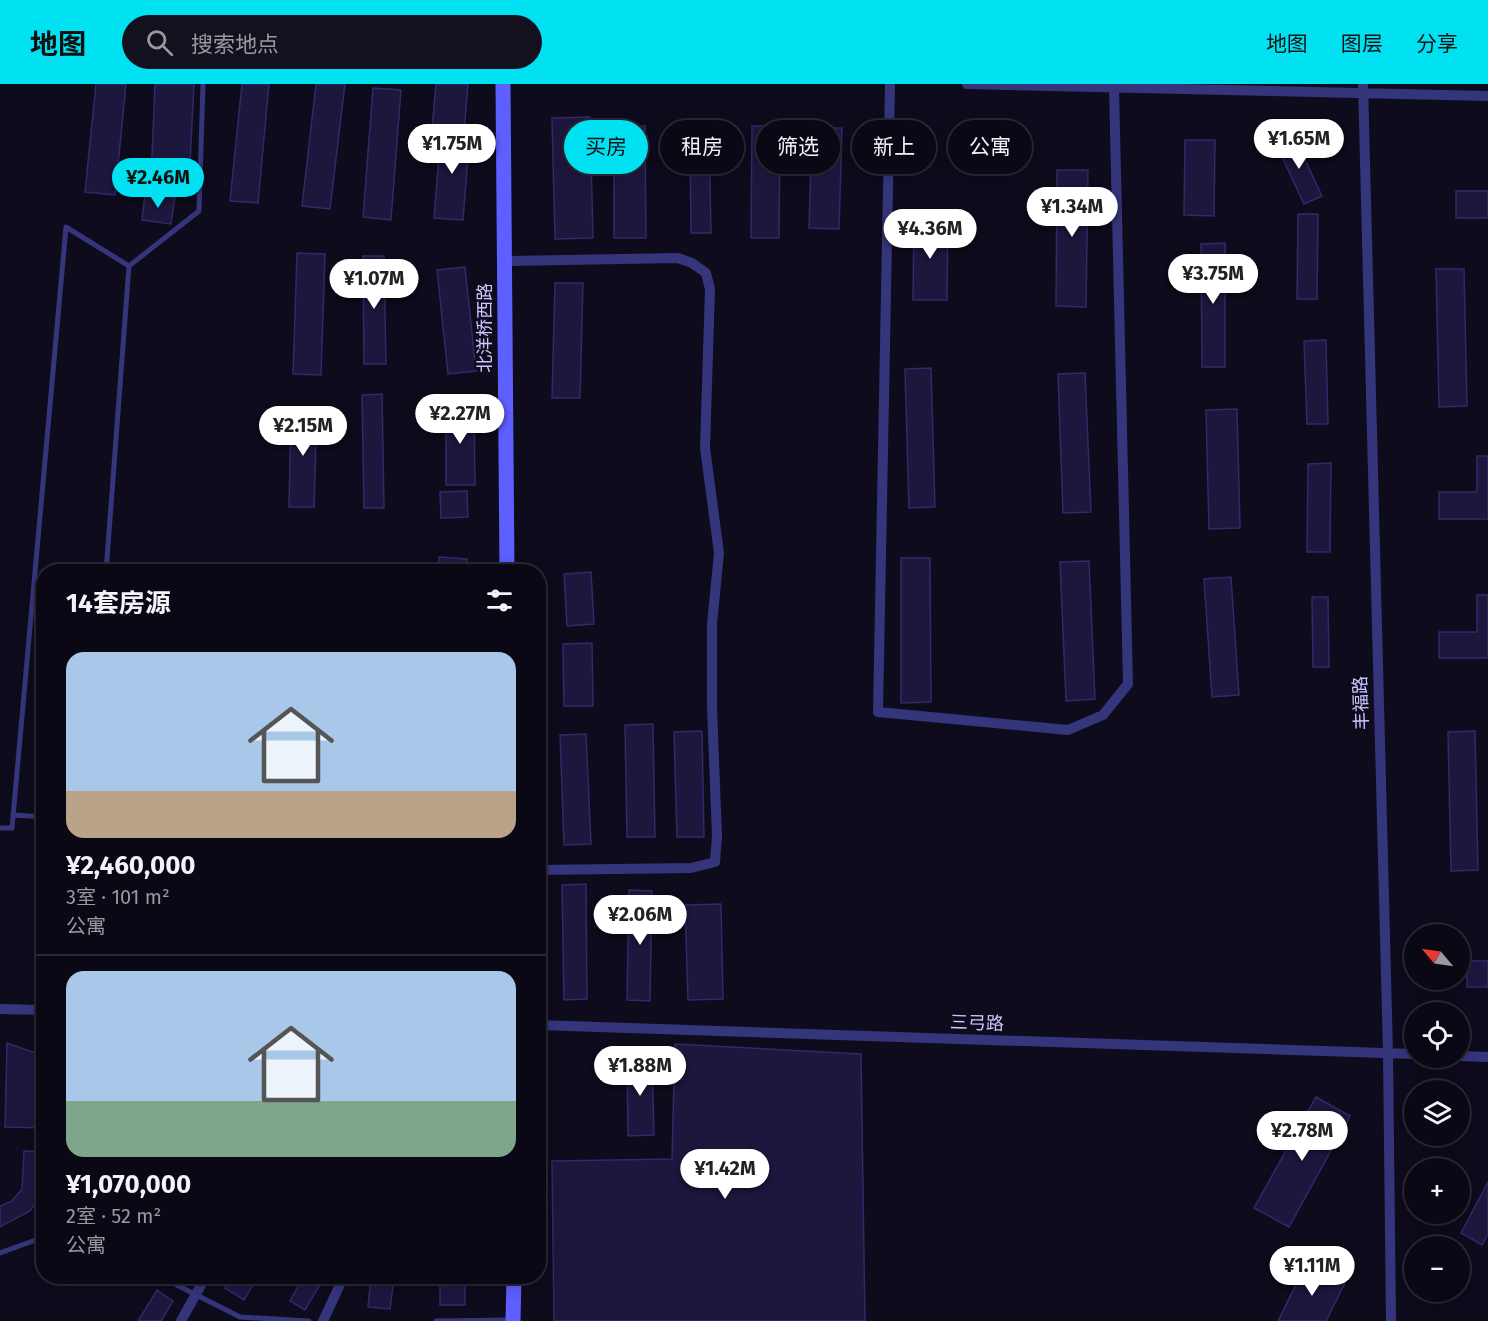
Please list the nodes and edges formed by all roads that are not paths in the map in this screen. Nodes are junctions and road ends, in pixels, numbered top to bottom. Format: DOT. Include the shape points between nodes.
graph roads {
  1 [pos="203,84"];
  2 [pos="503,84"];
  3 [pos="890,84"];
  4 [pos="967,84"];
  5 [pos="1114,87"];
  6 [pos="1184,87"];
  7 [pos="1362,89"];
  8 [pos="1488,96"];
  9 [pos="504,261"];
  10 [pos="129,266"];
  11 [pos="107,564"];
  12 [pos="507,564"];
  13 [pos="13,816"];
  14 [pos="36,817"];
  15 [pos="0,828"];
  16 [pos="546,870"];
  17 [pos="0,1009"];
  18 [pos="36,1010"];
  19 [pos="546,1025"];
  20 [pos="1388,1053"];
  21 [pos="1404,1054"];
  22 [pos="1470,1056"];
  23 [pos="1488,1057"];
  24 [pos="36,1240"];
  25 [pos="0,1253"];
  26 [pos="173,1284"];
  27 [pos="202,1284"];
  28 [pos="340,1284"];
  29 [pos="514,1284"];
  30 [pos="195,1296"];
  31 [pos="181,1321"];
  32 [pos="309,1321"];
  33 [pos="323,1321"];
  34 [pos="436,1321"];
  35 [pos="513,1321"];
  36 [pos="1391,1321"];
  1 -- 10 [label="lane" via="199,211"];
  2 -- 9 [label="main road, 北洋桥西路"];
  3 -- 5 [label="street" via="878,712 1068,730 1103,715 1128,684"];
  4 -- 5 [label="street"];
  5 -- 6 [label="street"];
  6 -- 7 [label="street"];
  7 -- 8 [label="street"];
  7 -- 20 [label="street, 丰福路"];
  9 -- 12 [label="main road, 北洋桥西路"];
  9 -- 16 [label="street" via="678,258 706,273 710,289 705,448 719,553 712,624 715,862 691,868"];
  10 -- 11 [label="lane"];
  10 -- 13 [label="lane" via="66,227"];
  13 -- 14 [label="lane"];
  13 -- 15 [label="lane" via="12,828"];
  17 -- 18 [label="street"];
  19 -- 20 [label="street, 三弓路"];
  20 -- 21 [label="street, 三弓路"];
  20 -- 36 [label="street, 丰福路"];
  22 -- 23 [label="street"];
  24 -- 25 [label="lane"];
  26 -- 30 [label="lane"];
  27 -- 30 [label="street"];
  28 -- 33 [label="street"];
  29 -- 35 [label="main road"];
  30 -- 31 [label="street"];
  30 -- 32 [label="lane" via="240,1317"];
  34 -- 35 [label="lane"];
}
